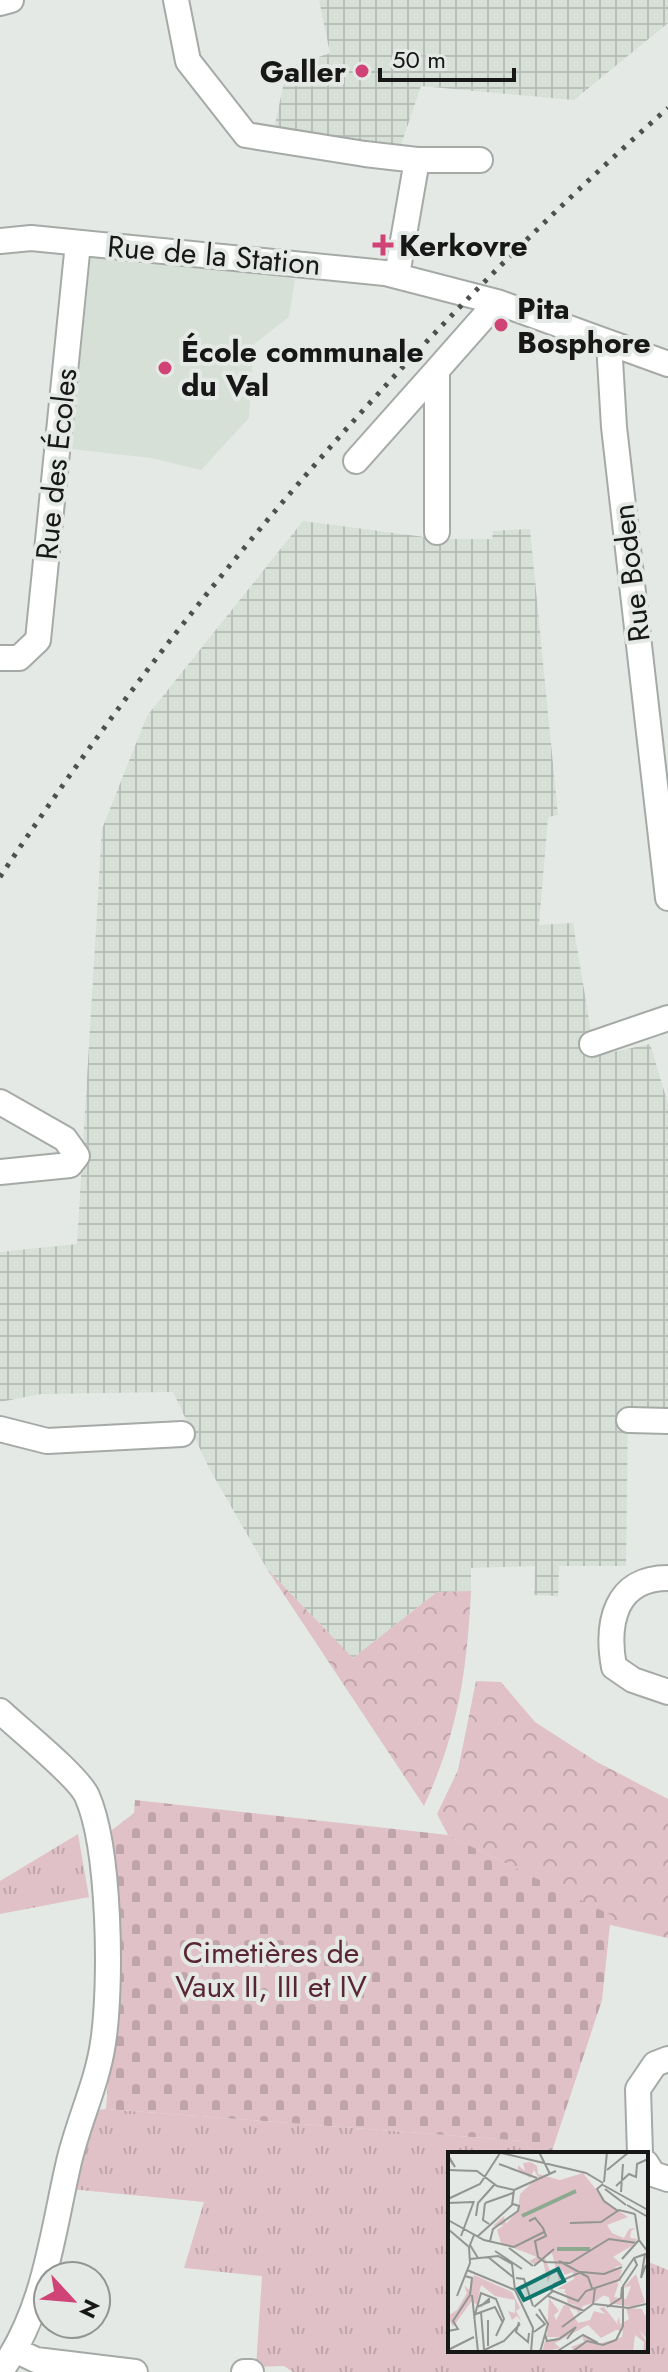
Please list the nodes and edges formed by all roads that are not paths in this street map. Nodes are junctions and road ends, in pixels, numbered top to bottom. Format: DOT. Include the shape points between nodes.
graph roads {
  1 [pos="11,0"];
  2 [pos="176,0"];
  3 [pos="0,3"];
  4 [pos="417,160"];
  5 [pos="480,160"];
  6 [pos="0,241"];
  7 [pos="78,243"];
  8 [pos="397,275"];
  9 [pos="497,302"];
  10 [pos="609,343"];
  11 [pos="668,364"];
  12 [pos="437,370"];
  13 [pos="356,461"];
  14 [pos="437,532"];
  15 [pos="0,658"];
  16 [pos="666,858"];
  17 [pos="668,898"];
  18 [pos="668,1018"];
  19 [pos="592,1044"];
  20 [pos="0,1102"];
  21 [pos="0,1172"];
  22 [pos="629,1420"];
  23 [pos="668,1421"];
  24 [pos="0,1429"];
  25 [pos="182,1434"];
  26 [pos="668,1578"];
  27 [pos="668,1692"];
  28 [pos="0,1711"];
  29 [pos="668,2059"];
  30 [pos="640,2152"];
  31 [pos="648,2166"];
  32 [pos="668,2179"];
  33 [pos="17,2351"];
  34 [pos="0,2372"];
  35 [pos="135,2372"];
  36 [pos="244,2372"];
  37 [pos="251,2372"];
  1 -- 3 [label="street"];
  2 -- 4 [label="street" via="188,61 246,135"];
  4 -- 5 [label="street"];
  4 -- 8 [label="street"];
  6 -- 7 [label="street, Rue de la Station"];
  7 -- 8 [label="street, Rue de la Station"];
  7 -- 15 [label="street, Rue des Écoles" via="38,640 19,658"];
  8 -- 9 [label="street, Rue de la Station"];
  9 -- 10 [label="street, Rue de la Station"];
  9 -- 12 [label="street"];
  10 -- 11 [label="street, Rue de la Station"];
  10 -- 16 [label="street, Rue Boden" via="614,427"];
  12 -- 13 [label="street"];
  12 -- 14 [label="street"];
  16 -- 17 [label="street, Rue Boden"];
  18 -- 19 [label="street"];
  20 -- 21 [label="street" via="65,1139 77,1156 70,1165"];
  22 -- 23 [label="street"];
  24 -- 25 [label="street" via="47,1441"];
  26 -- 27 [label="street" via="629,1588 619,1600 610,1646 614,1667"];
  28 -- 33 [label="street" via="85,1792 97,1824 109,1950 103,2043 33,2312"];
  29 -- 30 [label="street" via="655,2064 638,2089"];
  31 -- 32 [label="street"];
  33 -- 34 [label="street"];
  33 -- 35 [label="street" via="36,2360"];
  36 -- 37 [label="street"];
}
